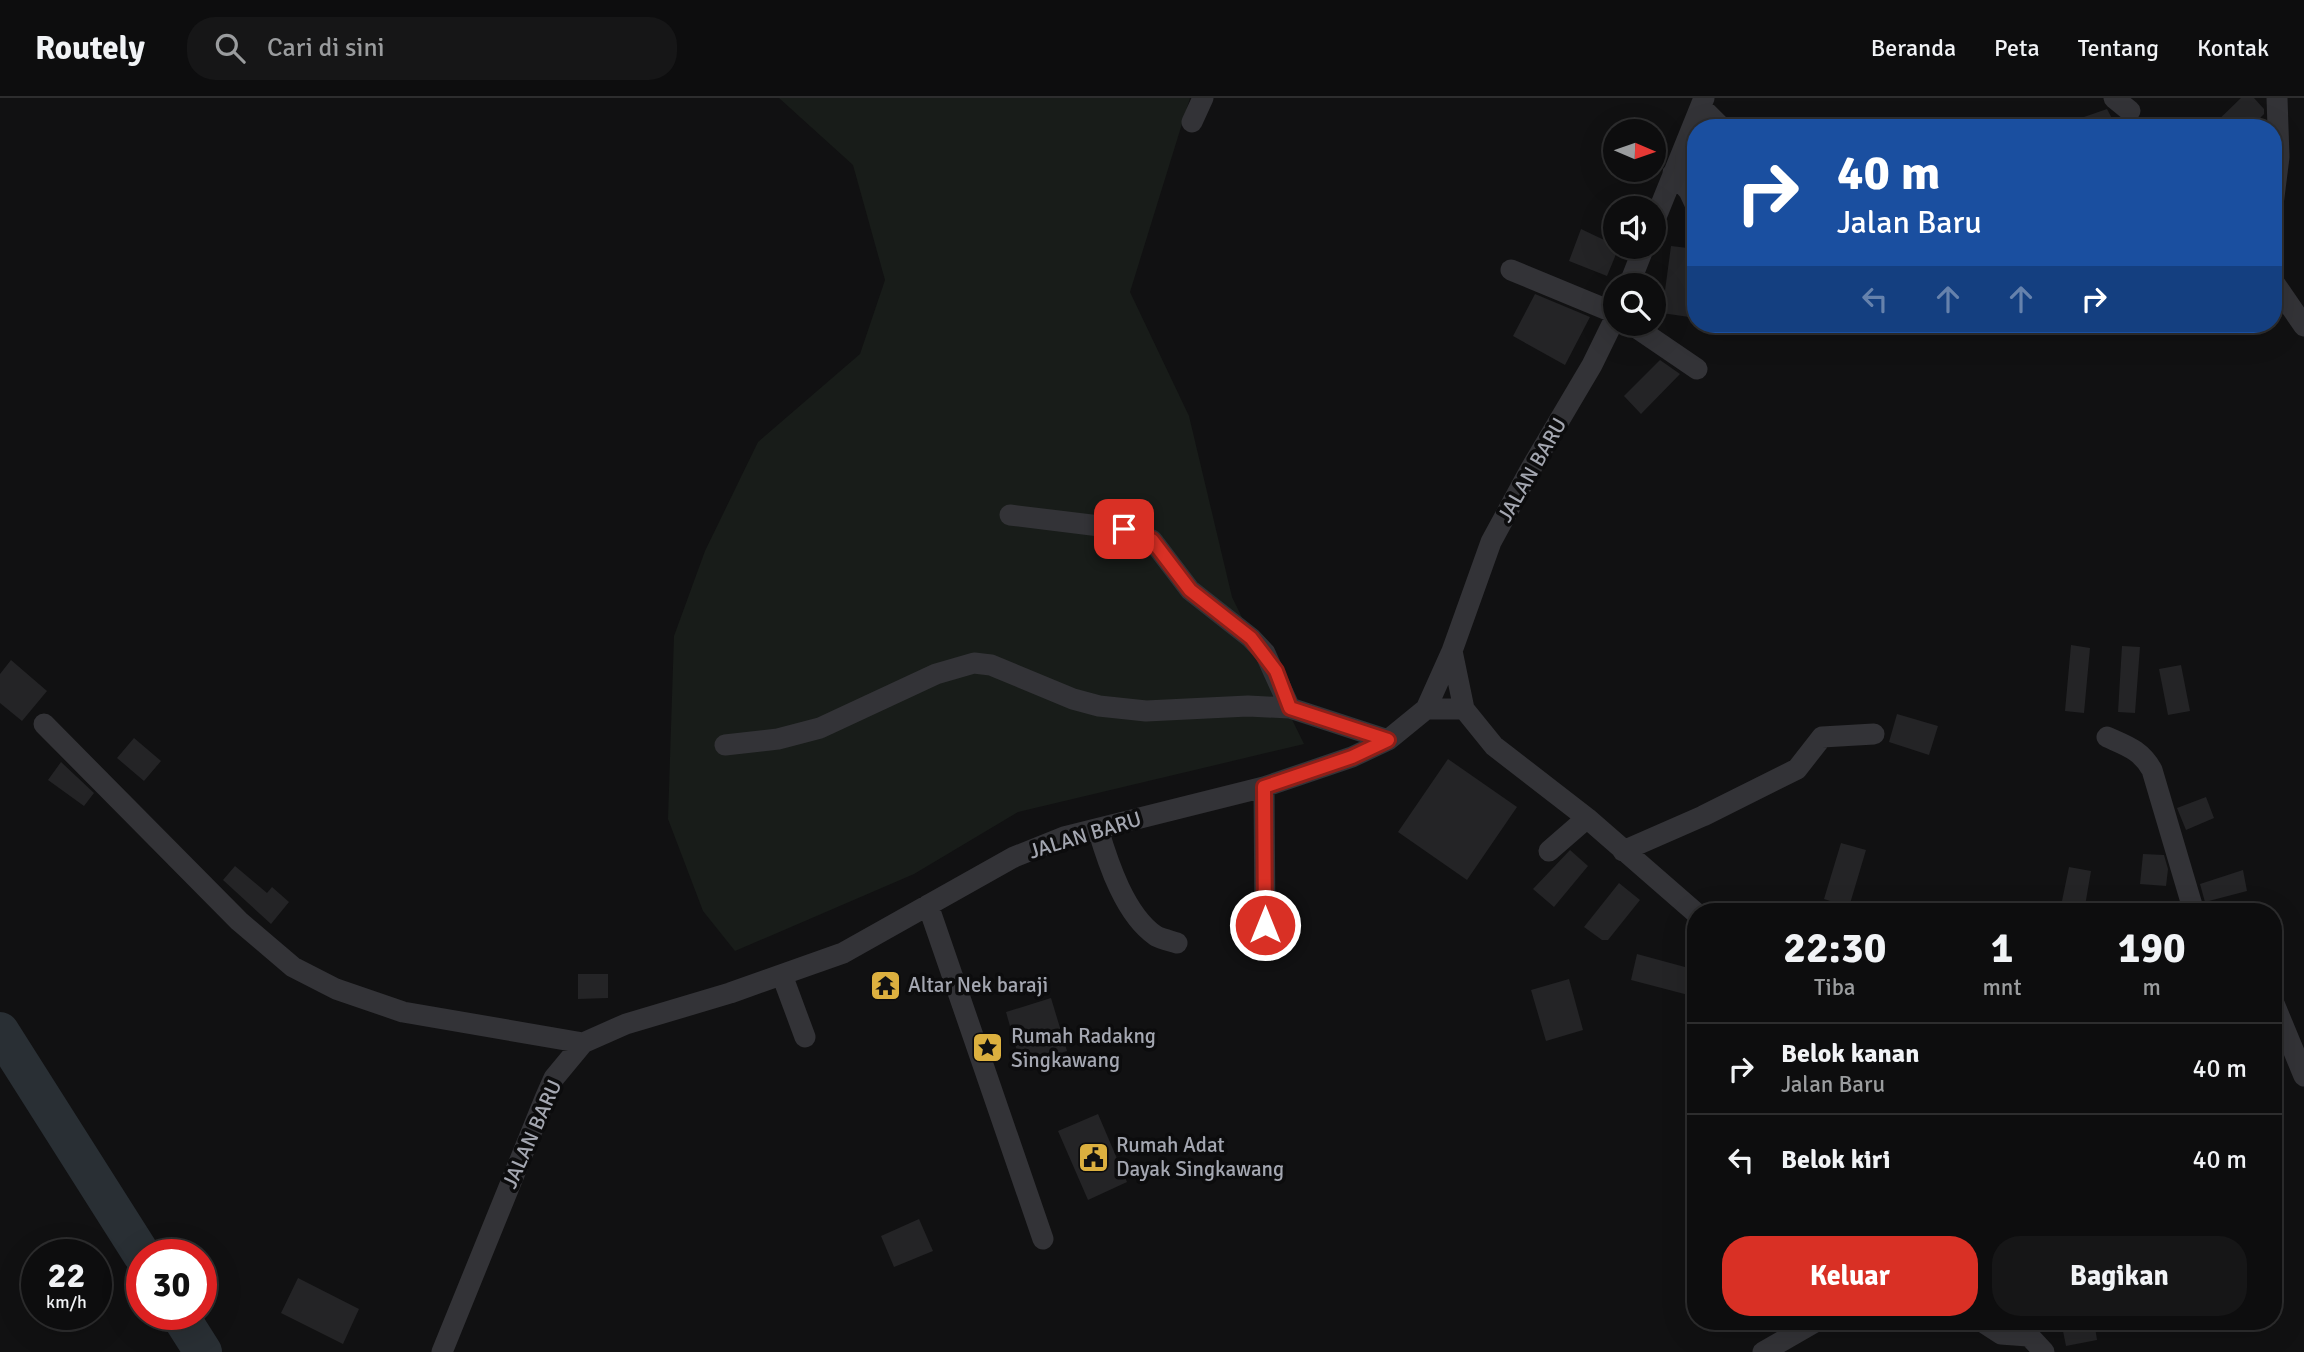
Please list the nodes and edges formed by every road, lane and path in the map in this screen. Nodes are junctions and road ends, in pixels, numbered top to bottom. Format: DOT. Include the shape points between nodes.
graph roads {
  1 [pos="1203,98"];
  2 [pos="2277,98"];
  3 [pos="1702,102"];
  4 [pos="1695,119"];
  5 [pos="1715,119"];
  6 [pos="2278,119"];
  7 [pos="1192,122"];
  8 [pos="1687,139"];
  9 [pos="1673,173"];
  10 [pos="1687,189"];
  11 [pos="1664,196"];
  12 [pos="1511,270"];
  13 [pos="2282,294"];
  14 [pos="1603,311"];
  15 [pos="2304,326"];
  16 [pos="1606,336"];
  17 [pos="1649,336"];
  18 [pos="1697,369"];
  19 [pos="1010,515"];
  20 [pos="1452,651"];
  21 [pos="1290,708"];
  22 [pos="1426,709"];
  23 [pos="1464,709"];
  24 [pos="44,724"];
  25 [pos="1874,734"];
  26 [pos="2107,737"];
  27 [pos="1388,740"];
  28 [pos="724,745"];
  29 [pos="1264,787"];
  30 [pos="1587,818"];
  31 [pos="1098,829"];
  32 [pos="1549,851"];
  33 [pos="1623,851"];
  34 [pos="2191,903"];
  35 [pos="928,905"];
  36 [pos="1687,905"];
  37 [pos="1265,925"];
  38 [pos="1177,943"];
  39 [pos="782,975"];
  40 [pos="2282,1023"];
  41 [pos="805,1037"];
  42 [pos="583,1043"];
  43 [pos="2304,1076"];
  44 [pos="1043,1240"];
  45 [pos="1801,1330"];
  46 [pos="1995,1330"];
  47 [pos="2015,1330"];
  48 [pos="2024,1330"];
  49 [pos="442,1352"];
  50 [pos="1763,1352"];
  51 [pos="2044,1352"];
  1 -- 7 [label="street"];
  2 -- 6 [label="street"];
  3 -- 4 [label="street"];
  3 -- 5 [label="street"];
  8 -- 9 [label="street"];
  9 -- 10 [label="street"];
  9 -- 11 [label="street"];
  12 -- 14 [label="street"];
  13 -- 15 [label="street"];
  16 -- 20 [label="street, JALAN BARU" via="1491,542"];
  17 -- 18 [label="street"];
  19 -- 21 [label="street" via="1124,529 1152,540 1190,590 1265,653"];
  20 -- 22 [label="street, JALAN BARU"];
  20 -- 23 [label="street"];
  21 -- 27 [label="street"];
  21 -- 28 [label="street" via="1146,711 1099,706 991,665 974,663 936,674 820,728 778,739"];
  22 -- 23 [label="street"];
  22 -- 27 [label="street, JALAN BARU"];
  23 -- 30 [label="street" via="1494,746"];
  24 -- 42 [label="street" via="239,921 293,967 336,989 402,1012"];
  25 -- 33 [label="street" via="1822,737 1797,769"];
  26 -- 34 [label="street" via="2135,749 2152,770"];
  27 -- 29 [label="street, JALAN BARU"];
  29 -- 31 [label="street, JALAN BARU"];
  29 -- 37 [label="street"];
  30 -- 32 [label="street"];
  30 -- 33 [label="street"];
  31 -- 35 [label="street, JALAN BARU" via="1014,857"];
  31 -- 38 [label="street" via="1111,871 1130,906 1156,936"];
  33 -- 36 [label="street"];
  35 -- 39 [label="street, JALAN BARU" via="843,953"];
  35 -- 44 [label="street"];
  39 -- 41 [label="street"];
  39 -- 42 [label="street, JALAN BARU" via="626,1024"];
  40 -- 43 [label="street"];
  42 -- 49 [label="street, JALAN BARU" via="554,1078"];
  45 -- 50 [label="street"];
  46 -- 47 [label="street" via="2001,1334"];
  48 -- 51 [label="street"];
}
